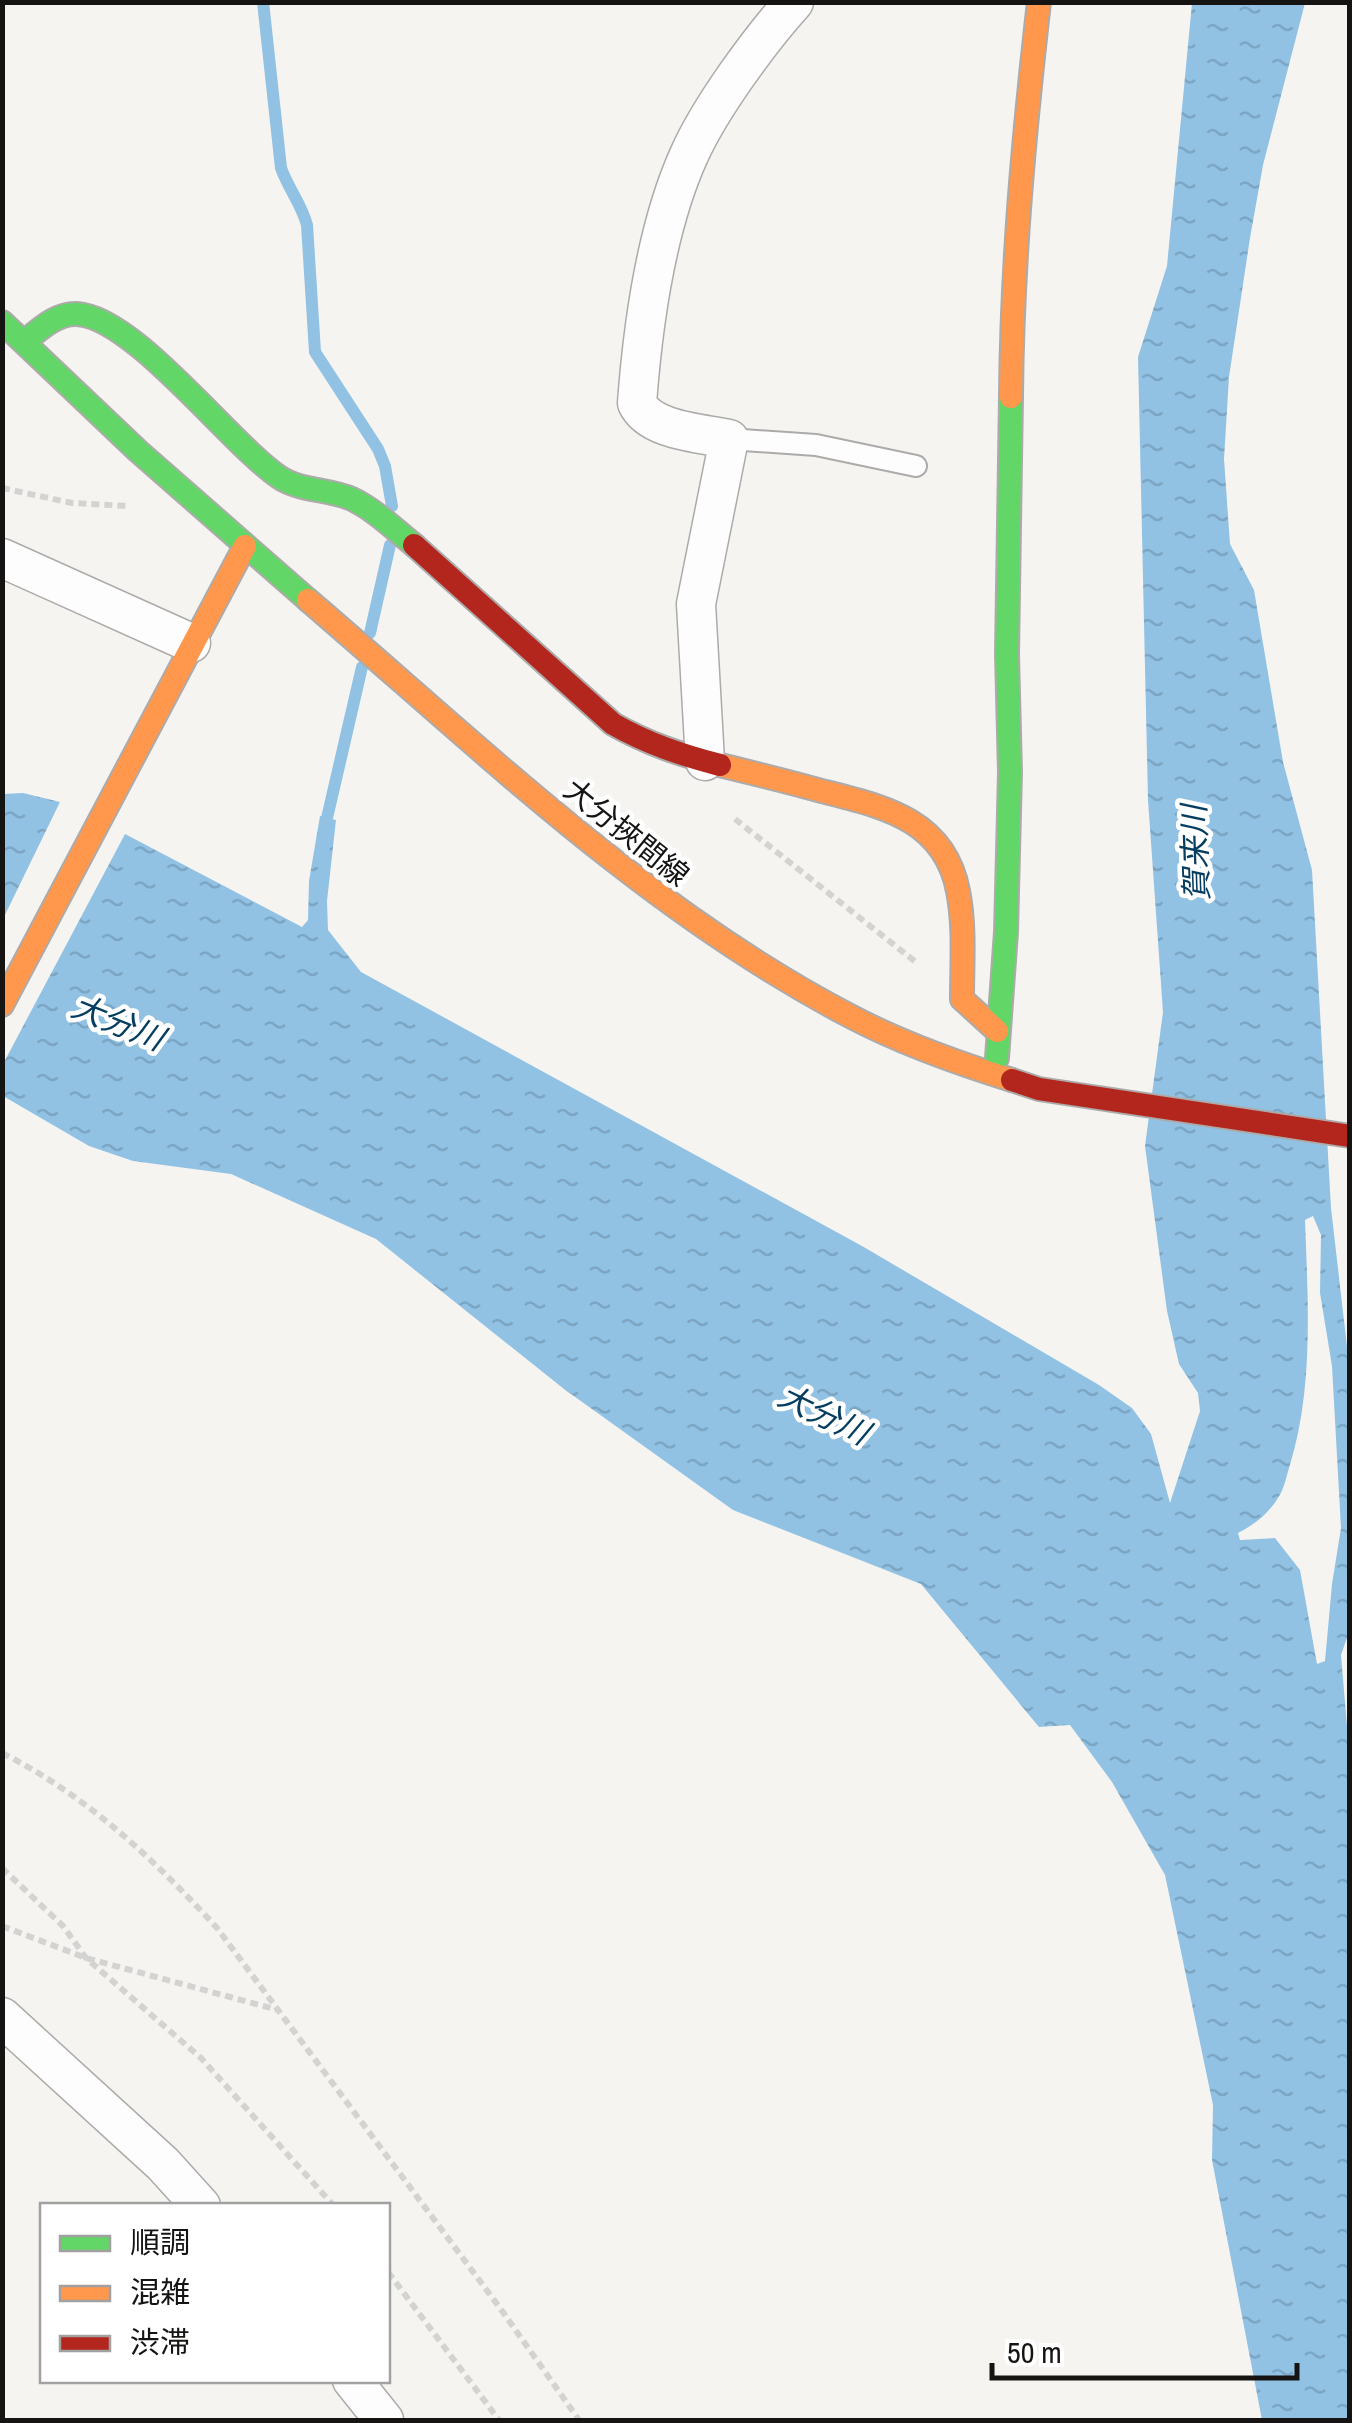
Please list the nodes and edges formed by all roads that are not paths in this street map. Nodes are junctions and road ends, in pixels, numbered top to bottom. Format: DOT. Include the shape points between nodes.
graph roads {
  1 [pos="794,2"];
  2 [pos="1039,2"];
  3 [pos="2,322"];
  4 [pos="24,342"];
  5 [pos="729,439"];
  6 [pos="916,466"];
  7 [pos="245,546"];
  8 [pos="2,558"];
  9 [pos="185,654"];
  10 [pos="704,760"];
  11 [pos="2,1006"];
  12 [pos="996,1031"];
  13 [pos="998,1078"];
  14 [pos="1350,1136"];
  15 [pos="2,2017"];
  16 [pos="198,2203"];
  17 [pos="354,2383"];
  18 [pos="384,2420"];
  1 -- 5 [label="street" via="690,151 642,335 640,410 664,424"];
  2 -- 12 [label="street" via="1012,290 1010,789"];
  3 -- 4 [label="street, 大分挾間線"];
  4 -- 7 [label="street, 大分挾間線"];
  4 -- 10 [label="street" via="66,313 118,331 281,479 350,498 376,514 613,724 642,741"];
  5 -- 6 [label="lane" via="816,445"];
  5 -- 10 [label="street" via="696,604"];
  7 -- 9 [label="street"];
  7 -- 13 [label="street, 大分挾間線" via="666,902 844,1013"];
  8 -- 9 [label="street"];
  9 -- 11 [label="street"];
  10 -- 12 [label="street" via="889,808 928,831 951,862 959,892 962,999"];
  12 -- 13 [label="street"];
  13 -- 14 [label="street, 大分挾間線"];
  15 -- 16 [label="street"];
  17 -- 18 [label="street"];
}
